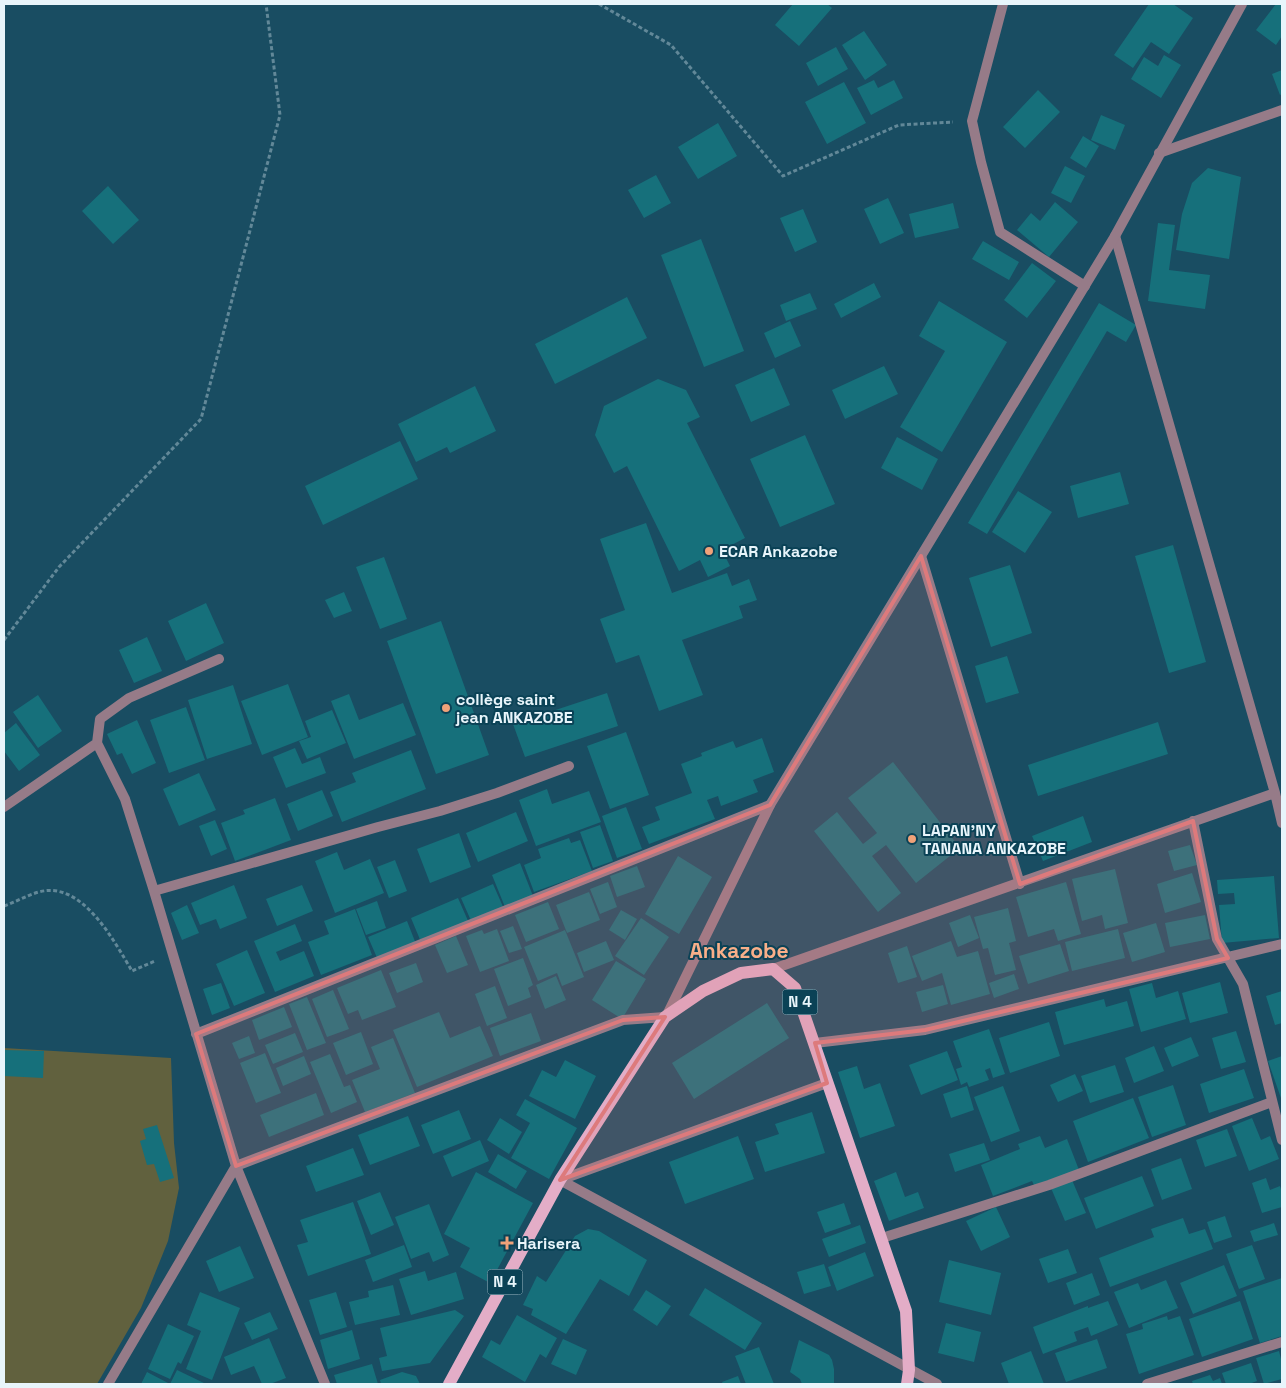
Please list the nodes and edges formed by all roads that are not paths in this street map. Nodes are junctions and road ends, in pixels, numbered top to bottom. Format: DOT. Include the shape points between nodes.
graph roads {
  1 [pos="1003,4"];
  2 [pos="1242,4"];
  3 [pos="1282,110"];
  4 [pos="1159,154"];
  5 [pos="1115,236"];
  6 [pos="1085,286"];
  7 [pos="921,556"];
  8 [pos="219,659"];
  9 [pos="97,743"];
  10 [pos="569,766"];
  11 [pos="1275,792"];
  12 [pos="770,805"];
  13 [pos="4,807"];
  14 [pos="1193,821"];
  15 [pos="1282,823"];
  16 [pos="1020,884"];
  17 [pos="154,891"];
  18 [pos="1282,944"];
  19 [pos="1228,958"];
  20 [pos="774,969"];
  21 [pos="666,1017"];
  22 [pos="196,1034"];
  23 [pos="814,1044"];
  24 [pos="828,1083"];
  25 [pos="1272,1102"];
  26 [pos="1282,1140"];
  27 [pos="236,1166"];
  28 [pos="560,1180"];
  29 [pos="882,1238"];
  30 [pos="1282,1342"];
  31 [pos="909,1370"];
  32 [pos="108,1384"];
  33 [pos="325,1384"];
  34 [pos="449,1384"];
  35 [pos="907,1384"];
  36 [pos="938,1384"];
  37 [pos="1147,1384"];
  1 -- 6 [label="street" via="972,121 1000,232"];
  2 -- 4 [label="street"];
  3 -- 4 [label="street"];
  4 -- 5 [label="street"];
  5 -- 6 [label="street"];
  5 -- 11 [label="street"];
  6 -- 7 [label="street"];
  7 -- 12 [label="street"];
  7 -- 16 [label="street"];
  8 -- 9 [label="street" via="129,698 100,719"];
  9 -- 13 [label="street"];
  9 -- 17 [label="street" via="125,800"];
  10 -- 17 [label="street" via="440,812"];
  11 -- 14 [label="street"];
  11 -- 15 [label="street"];
  12 -- 21 [label="street"];
  12 -- 22 [label="street"];
  14 -- 16 [label="street"];
  14 -- 19 [label="street" via="1217,939"];
  16 -- 20 [label="street"];
  17 -- 22 [label="street"];
  18 -- 19 [label="street"];
  19 -- 23 [label="street" via="925,1030"];
  19 -- 25 [label="street" via="1243,984"];
  20 -- 21 [label="main road, N 4" via="741,973 703,991"];
  20 -- 23 [label="main road, N 4" via="795,988"];
  21 -- 27 [label="street" via="623,1020"];
  21 -- 28 [label="main road, N 4"];
  22 -- 27 [label="street"];
  23 -- 24 [label="main road, N 4"];
  24 -- 28 [label="street"];
  24 -- 29 [label="main road, N 4"];
  25 -- 26 [label="street"];
  25 -- 29 [label="street" via="1049,1186"];
  27 -- 32 [label="street"];
  27 -- 33 [label="street"];
  28 -- 31 [label="street"];
  28 -- 34 [label="main road, N 4"];
  29 -- 31 [label="main road, N 4" via="906,1311"];
  30 -- 37 [label="street"];
  31 -- 35 [label="main road, N 4"];
  31 -- 36 [label="street"];
}
